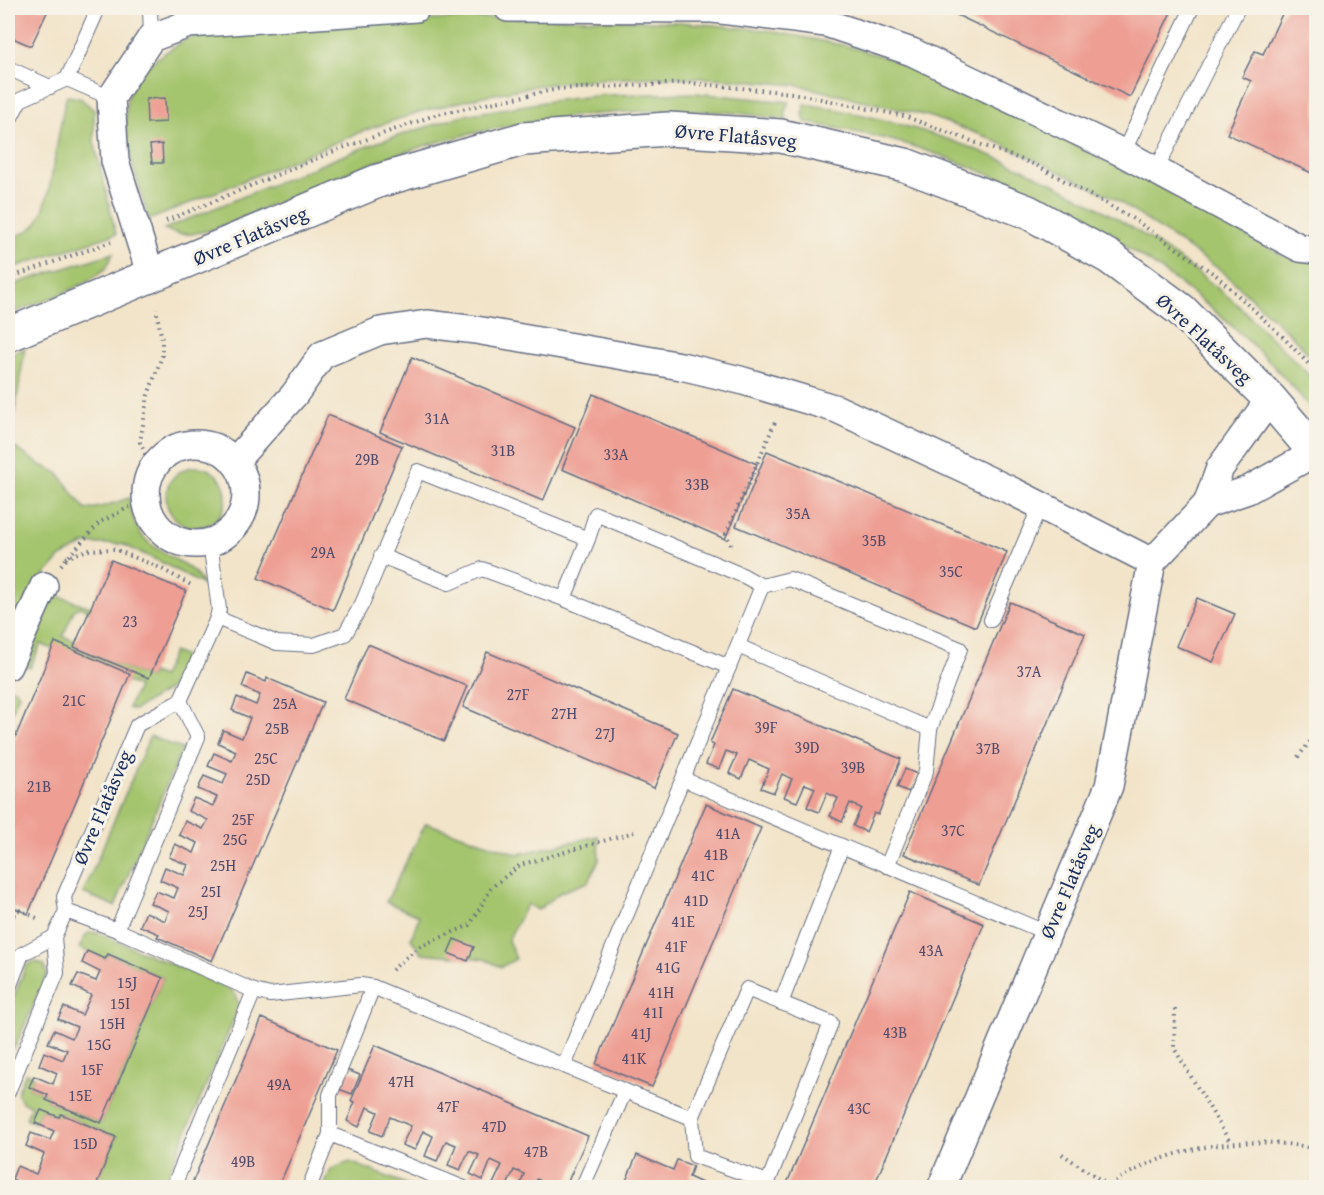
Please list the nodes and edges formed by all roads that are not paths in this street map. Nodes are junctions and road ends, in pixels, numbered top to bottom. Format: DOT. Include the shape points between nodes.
graph roads {
  1 [pos="150,8"];
  2 [pos="416,8"];
  3 [pos="508,8"];
  4 [pos="713,8"];
  5 [pos="1192,8"];
  6 [pos="1238,8"];
  7 [pos="97,11"];
  8 [pos="290,11"];
  9 [pos="829,15"];
  10 [pos="151,38"];
  11 [pos="8,68"];
  12 [pos="67,79"];
  13 [pos="50,87"];
  14 [pos="111,98"];
  15 [pos="8,123"];
  16 [pos="1123,153"];
  17 [pos="1156,170"];
  18 [pos="1317,250"];
  19 [pos="151,276"];
  20 [pos="8,335"];
  21 [pos="1270,399"];
  22 [pos="1316,452"];
  23 [pos="235,461"];
  24 [pos="1207,504"];
  25 [pos="1040,506"];
  26 [pos="588,539"];
  27 [pos="210,542"];
  28 [pos="381,556"];
  29 [pos="1152,562"];
  30 [pos="44,586"];
  31 [pos="762,586"];
  32 [pos="564,599"];
  33 [pos="217,618"];
  34 [pos="991,620"];
  35 [pos="738,646"];
  36 [pos="8,666"];
  37 [pos="729,667"];
  38 [pos="180,701"];
  39 [pos="930,729"];
  40 [pos="683,779"];
  41 [pos="842,846"];
  42 [pos="887,866"];
  43 [pos="66,911"];
  44 [pos="117,930"];
  45 [pos="57,932"];
  46 [pos="1047,933"];
  47 [pos="373,987"];
  48 [pos="8,990"];
  49 [pos="254,991"];
  50 [pos="782,1003"];
  51 [pos="564,1066"];
  52 [pos="11,1074"];
  53 [pos="625,1090"];
  54 [pos="8,1092"];
  55 [pos="692,1118"];
  56 [pos="330,1134"];
  57 [pos="172,1188"];
  58 [pos="309,1188"];
  59 [pos="464,1188"];
  60 [pos="582,1188"];
  61 [pos="941,1188"];
  1 -- 10 [label="lane"];
  2 -- 8 [label="street"];
  3 -- 4 [label="street"];
  4 -- 9 [label="street"];
  5 -- 16 [label="lane"];
  6 -- 17 [label="lane"];
  7 -- 12 [label="lane"];
  8 -- 10 [label="street" via="188,24"];
  9 -- 16 [label="street"];
  10 -- 14 [label="street"];
  11 -- 13 [label="lane"];
  12 -- 13 [label="lane"];
  12 -- 14 [label="lane"];
  13 -- 15 [label="lane" via="20,100"];
  14 -- 19 [label="street" via="115,160"];
  16 -- 17 [label="street"];
  17 -- 18 [label="street" via="1300,248"];
  19 -- 20 [label="street, Øvre Flatåsveg"];
  19 -- 21 [label="street, Øvre Flatåsveg" via="378,181 523,140 669,129 781,136 906,165 1028,212 1109,257 1181,310"];
  21 -- 22 [label="street, Øvre Flatåsveg"];
  21 -- 24 [label="street, Øvre Flatåsveg" via="1220,468"];
  22 -- 24 [label="street, Øvre Flatåsveg" via="1248,490"];
  23 -- 25 [label="street" via="294,395 322,355 380,331 427,324 681,366 788,394 837,409"];
  23 -- 27 [label="street" via="245,484 244,508 237,524"];
  23 -- 27 [label="street" via="207,445 175,448 162,457 147,484 150,512 168,535 188,543"];
  24 -- 29 [label="street, Øvre Flatåsveg"];
  25 -- 29 [label="street"];
  25 -- 34 [label="lane"];
  26 -- 28 [label="lane" via="418,471"];
  26 -- 31 [label="lane" via="596,514"];
  26 -- 32 [label="lane"];
  27 -- 33 [label="lane"];
  28 -- 32 [label="lane" via="449,583 482,569"];
  28 -- 33 [label="lane" via="345,634 314,645 277,642"];
  29 -- 46 [label="street, Øvre Flatåsveg" via="1109,786"];
  30 -- 36 [label="street"];
  31 -- 35 [label="lane"];
  31 -- 39 [label="lane" via="790,579 960,649"];
  32 -- 37 [label="lane"];
  33 -- 38 [label="lane"];
  35 -- 37 [label="lane"];
  35 -- 39 [label="lane"];
  37 -- 40 [label="lane"];
  38 -- 43 [label="lane, Øvre Flatåsveg" via="137,725 64,897"];
  38 -- 44 [label="lane" via="198,737"];
  39 -- 42 [label="lane" via="926,771"];
  40 -- 41 [label="lane"];
  40 -- 51 [label="lane"];
  41 -- 42 [label="lane"];
  41 -- 50 [label="lane"];
  42 -- 46 [label="lane"];
  43 -- 44 [label="lane"];
  43 -- 45 [label="lane, Øvre Flatåsveg"];
  44 -- 49 [label="lane"];
  45 -- 48 [label="lane" via="22,954"];
  45 -- 52 [label="lane, Øvre Flatåsveg" via="57,973"];
  46 -- 61 [label="street, Øvre Flatåsveg"];
  47 -- 49 [label="lane" via="270,995"];
  47 -- 51 [label="lane"];
  47 -- 56 [label="lane" via="330,1095"];
  49 -- 57 [label="lane"];
  50 -- 55 [label="lane" via="747,989"];
  50 -- 55 [label="lane" via="831,1023 768,1182 695,1156"];
  51 -- 53 [label="lane"];
  52 -- 54 [label="lane, Øvre Flatåsveg"];
  53 -- 55 [label="lane"];
  53 -- 60 [label="lane"];
  56 -- 58 [label="lane"];
  56 -- 59 [label="lane"];
}
